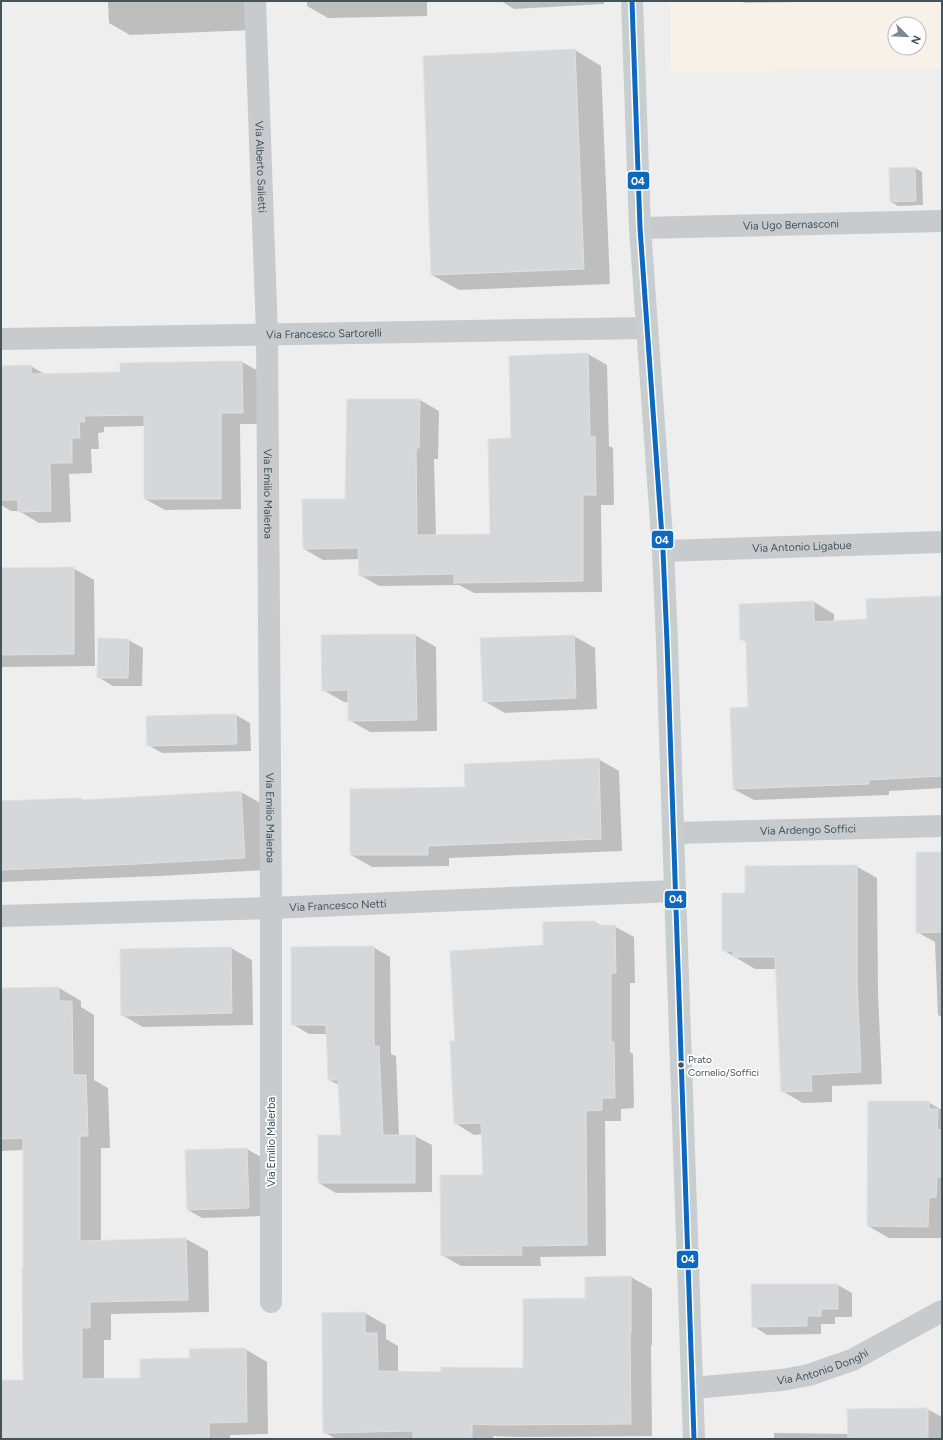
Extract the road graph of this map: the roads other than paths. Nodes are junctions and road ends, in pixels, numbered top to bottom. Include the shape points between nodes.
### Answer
1 (255, 1) edge
2 (632, 1) edge
3 (942, 221) edge
4 (640, 228) junction
5 (646, 328) junction
6 (267, 334) junction
7 (1, 340) edge
8 (942, 542) edge
9 (663, 551) junction
10 (942, 826) edge
11 (673, 833) junction
12 (675, 891) junction
13 (271, 908) junction
14 (1, 916) edge
15 (271, 1302) dead end
16 (942, 1311) edge
17 (693, 1388) junction
18 (694, 1439) edge

1 - 6 street, Via Alberto Salietti
2 - 4 street
3 - 4 street, Via Ugo Bernasconi
4 - 5 street
5 - 6 street, Via Francesco Sartorelli
5 - 9 street
6 - 7 street, Via Francesco Sartorelli
6 - 13 street, Via Emilio Malerba
8 - 9 street, Via Antonio Ligabue
9 - 11 street
10 - 11 street, Via Ardengo Soffici
11 - 12 street
12 - 13 street, Via Francesco Netti
12 - 17 street
13 - 14 street, Via Francesco Netti
13 - 15 street, Via Emilio Malerba
16 - 17 street, Via Antonio Donghi via 852,1360 814,1374 782,1380
17 - 18 street

